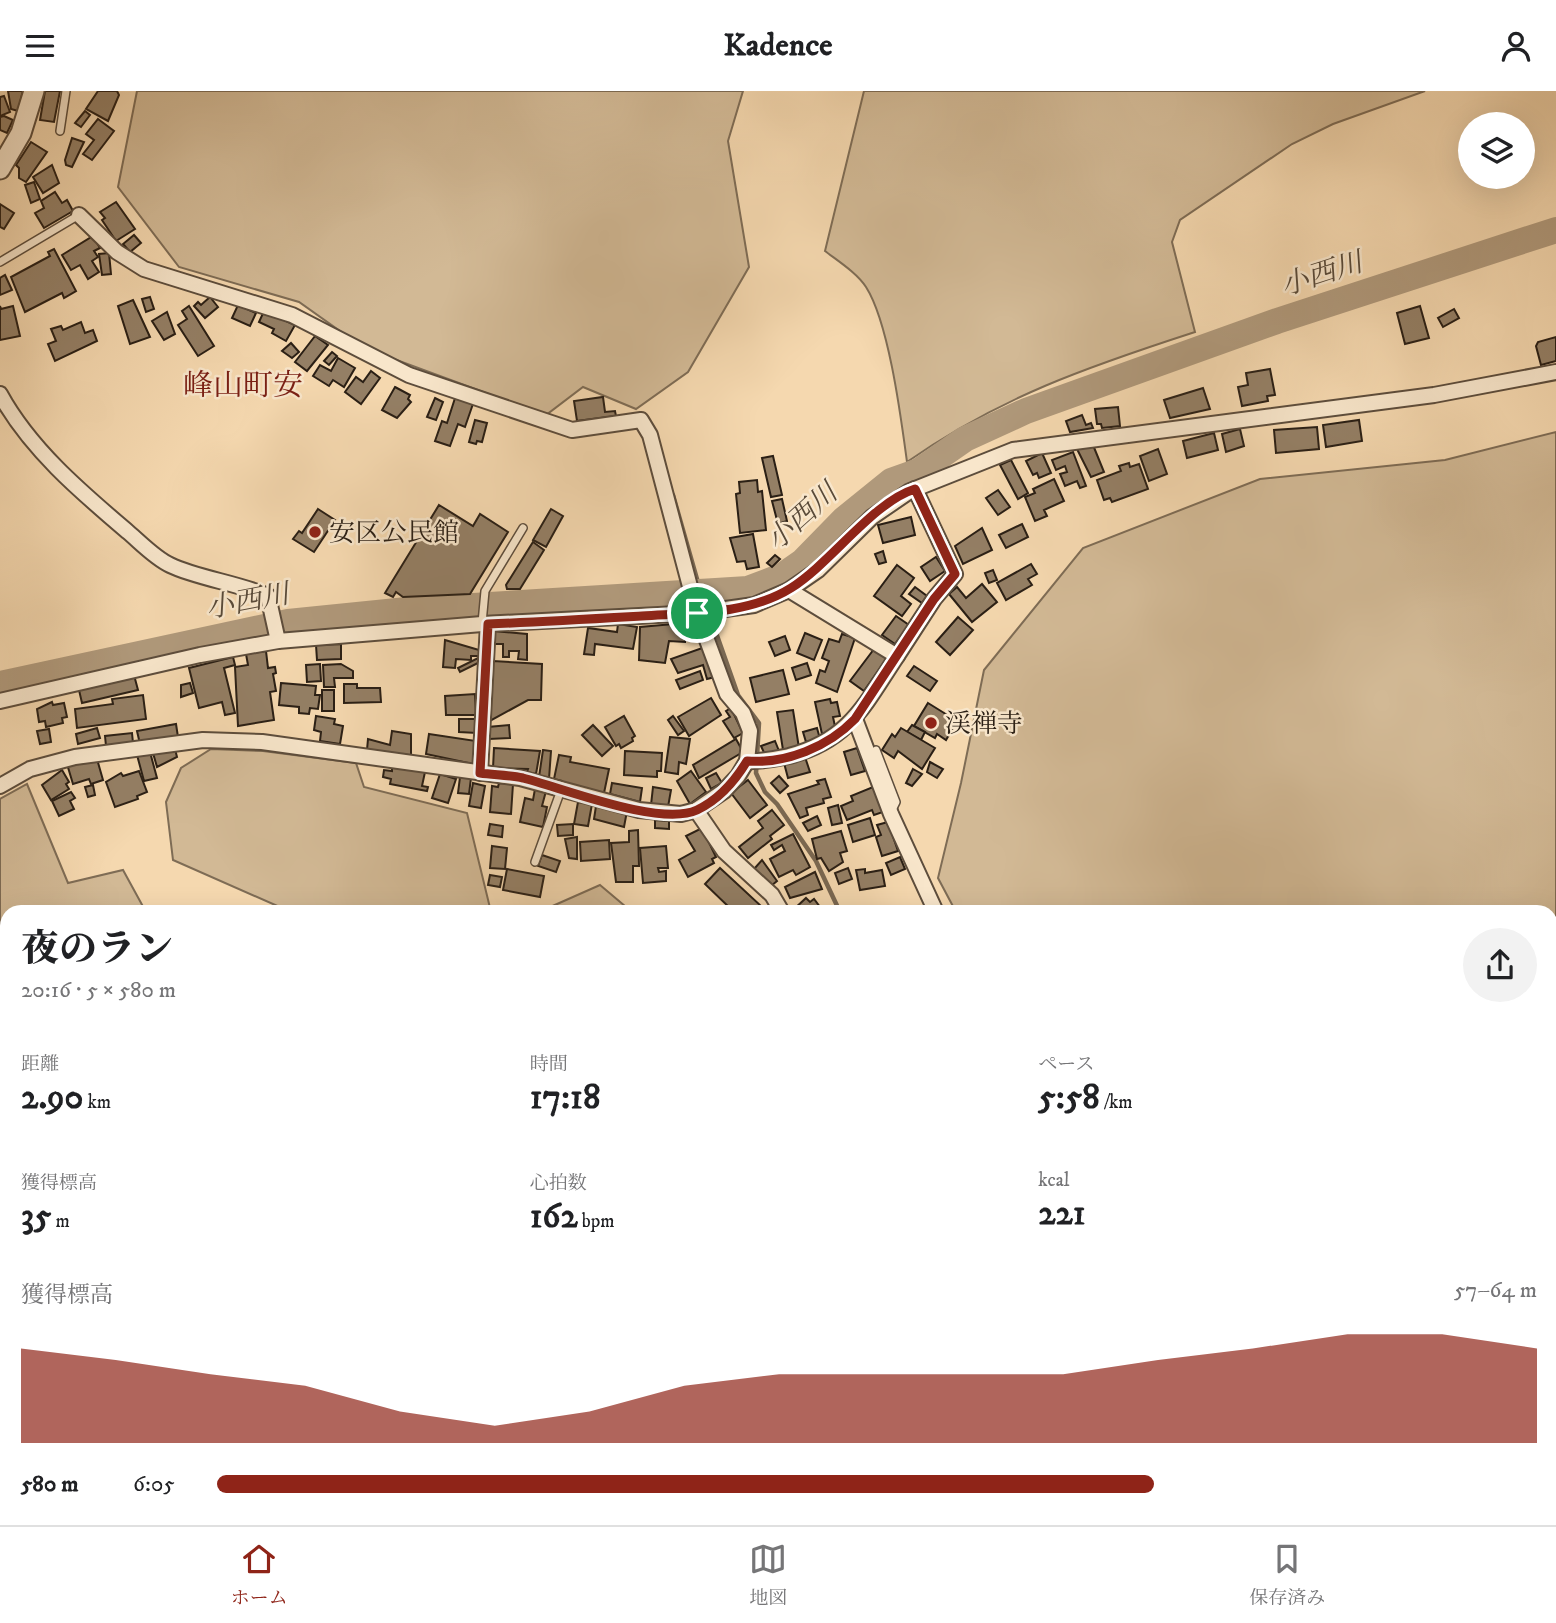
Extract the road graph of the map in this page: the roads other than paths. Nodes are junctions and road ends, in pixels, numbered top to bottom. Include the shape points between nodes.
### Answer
1 (34, 91) edge
2 (66, 91) edge
3 (60, 131) dead end
4 (0, 169) edge
5 (79, 215) joint
6 (0, 262) edge
7 (1556, 372) edge
8 (0, 394) edge
9 (915, 489) junction
10 (523, 528) dead end
11 (789, 590) junction
12 (697, 613) junction
13 (485, 624) junction
14 (278, 641) junction
15 (897, 656) junction
16 (0, 701) edge
17 (855, 719) junction
18 (876, 750) dead end
19 (747, 761) junction
20 (480, 773) junction
21 (0, 786) edge
22 (561, 790) junction
23 (696, 810) junction
24 (891, 814) junction
25 (535, 862) dead end
26 (778, 905) edge
27 (933, 905) edge

1 - 4 street via 21,133
2 - 3 lane
5 - 6 lane
5 - 12 street via 117,252 144,269 292,315 410,375 572,430 642,420 650,435
7 - 9 street via 1407,399 1027,446
8 - 14 street via 35,443 145,547 169,565 268,596
9 - 11 street via 872,517 818,570
9 - 15 street via 955,574
10 - 13 lane via 485,591
11 - 12 street via 754,605
11 - 15 street
12 - 13 street
12 - 19 street via 727,694 743,713 750,731
13 - 14 street
13 - 20 street
14 - 16 street
15 - 17 street
17 - 19 street via 822,745 763,762
17 - 24 street
18 - 24 lane via 896,801
19 - 23 street via 724,791
20 - 21 street via 324,748 204,740 75,757 30,769
20 - 22 street
22 - 23 street via 639,810 681,814
22 - 25 lane
23 - 26 street via 724,851
24 - 27 street

